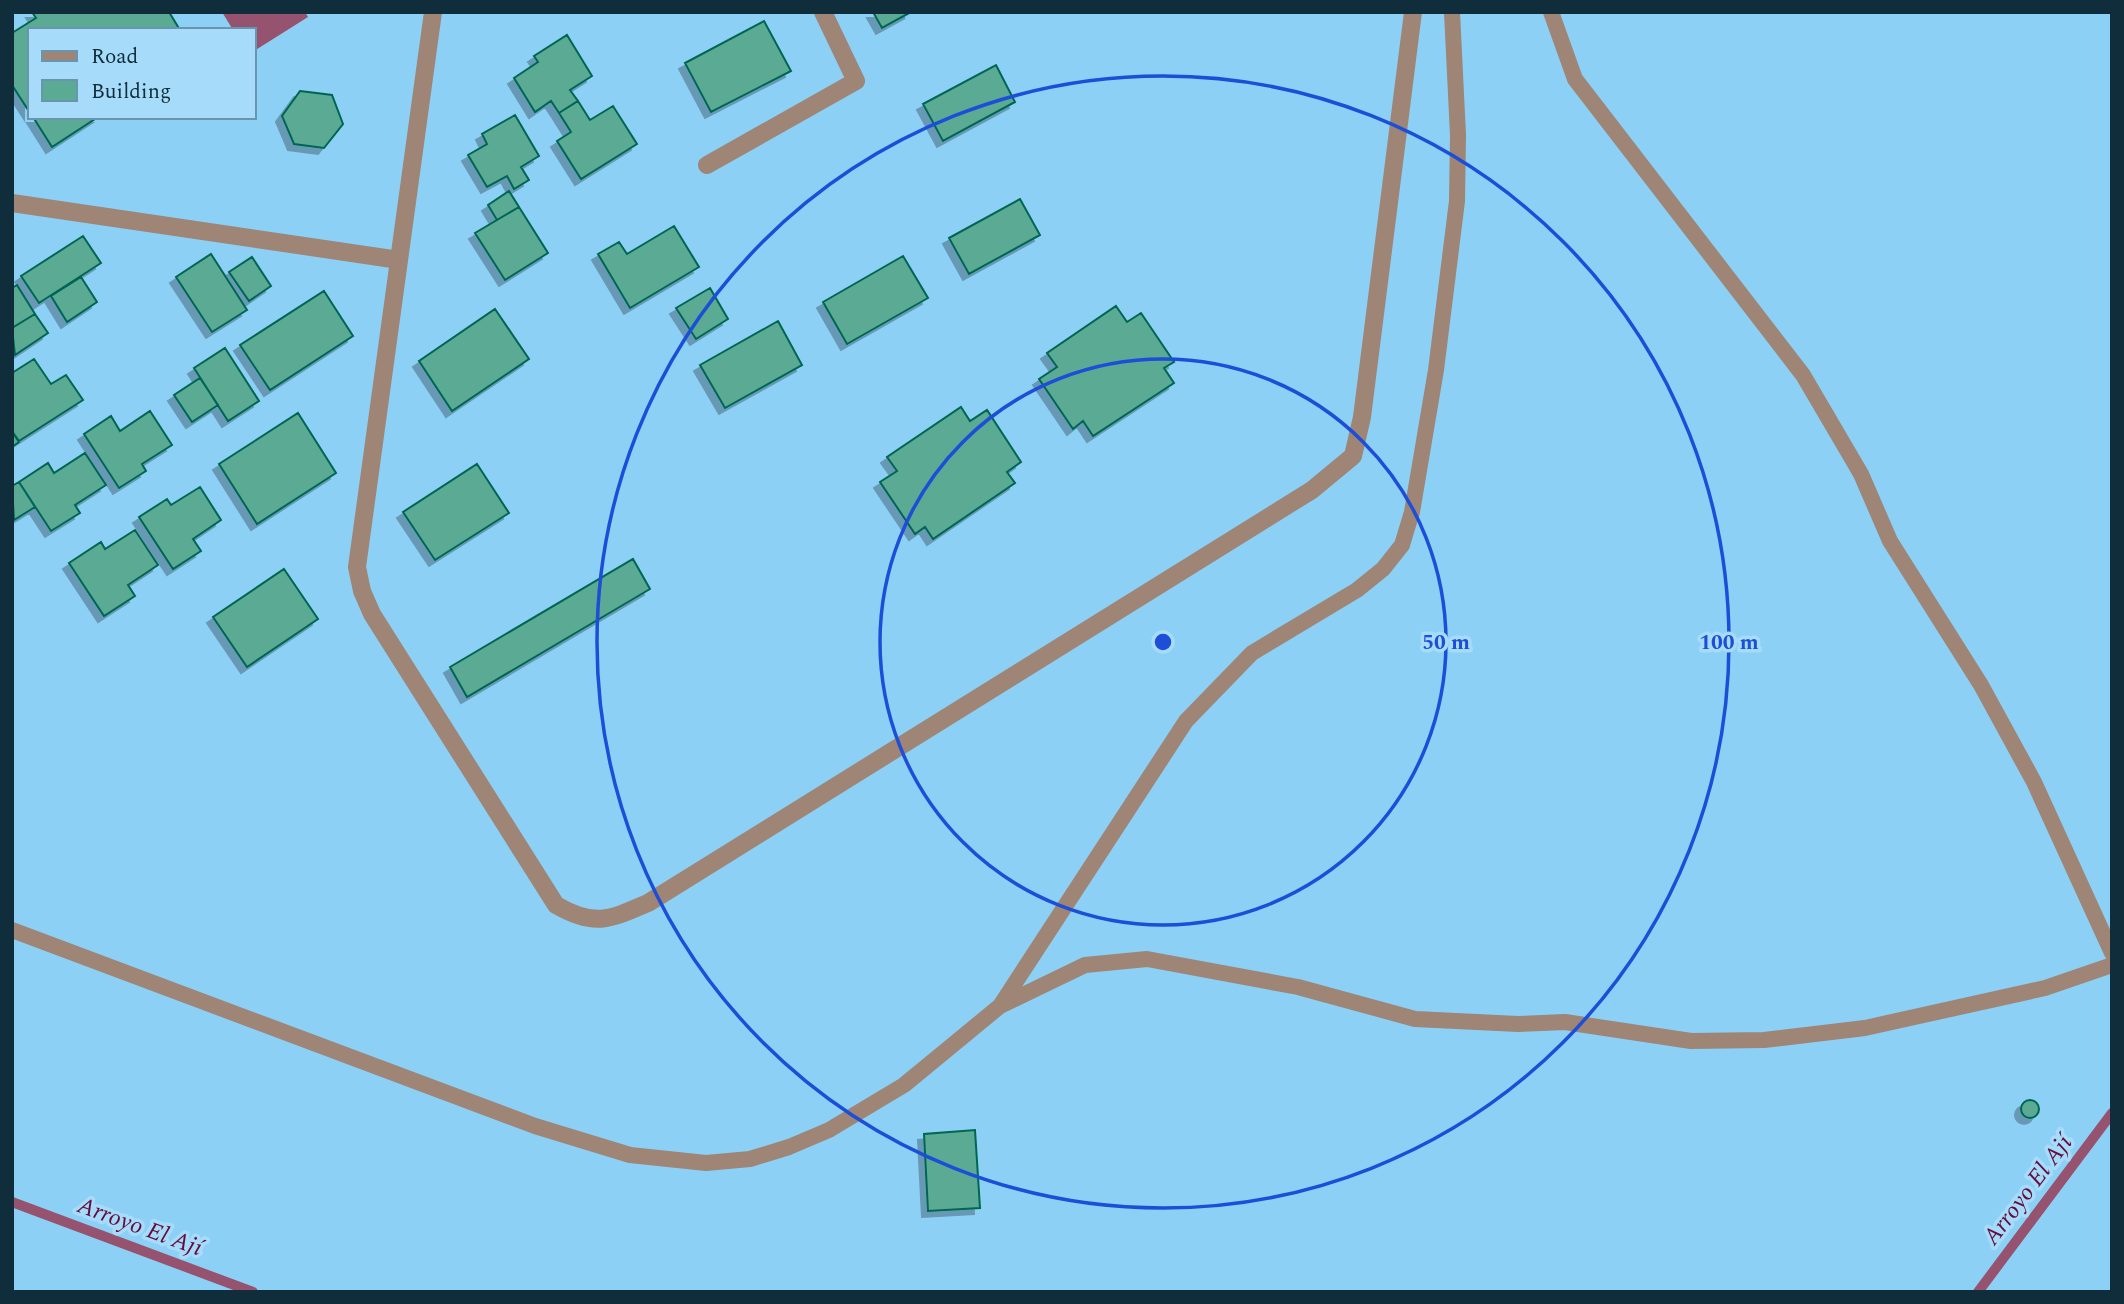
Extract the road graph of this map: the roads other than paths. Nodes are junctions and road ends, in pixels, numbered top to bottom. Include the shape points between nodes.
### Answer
1 (433, 12) edge
2 (823, 12) edge
3 (1413, 12) edge
4 (1452, 12) edge
5 (1551, 12) edge
6 (707, 165) dead end
7 (12, 203) edge
8 (399, 260) junction
9 (12, 930) edge
10 (2112, 953) edge
11 (2112, 965) edge
12 (1000, 1006) junction

1 - 8 street
2 - 6 street via 856,80
3 - 8 street via 1362,417 1353,456 1288,505 648,903 611,920 580,919 556,905 372,614 362,591 357,567
4 - 12 lane via 1457,201 1436,370 1412,512 1402,545 1383,569 1357,590 1252,653 1186,721
5 - 10 lane via 1575,79 1803,375 1836,428 1890,541 1981,685 2034,782
7 - 8 street
9 - 12 lane via 535,1126 630,1155 669,1161 750,1159 829,1129 904,1085
11 - 12 lane via 2045,988 1865,1028 1764,1040 1691,1041 1565,1022 1415,1019 1298,987 1147,959 1085,965

